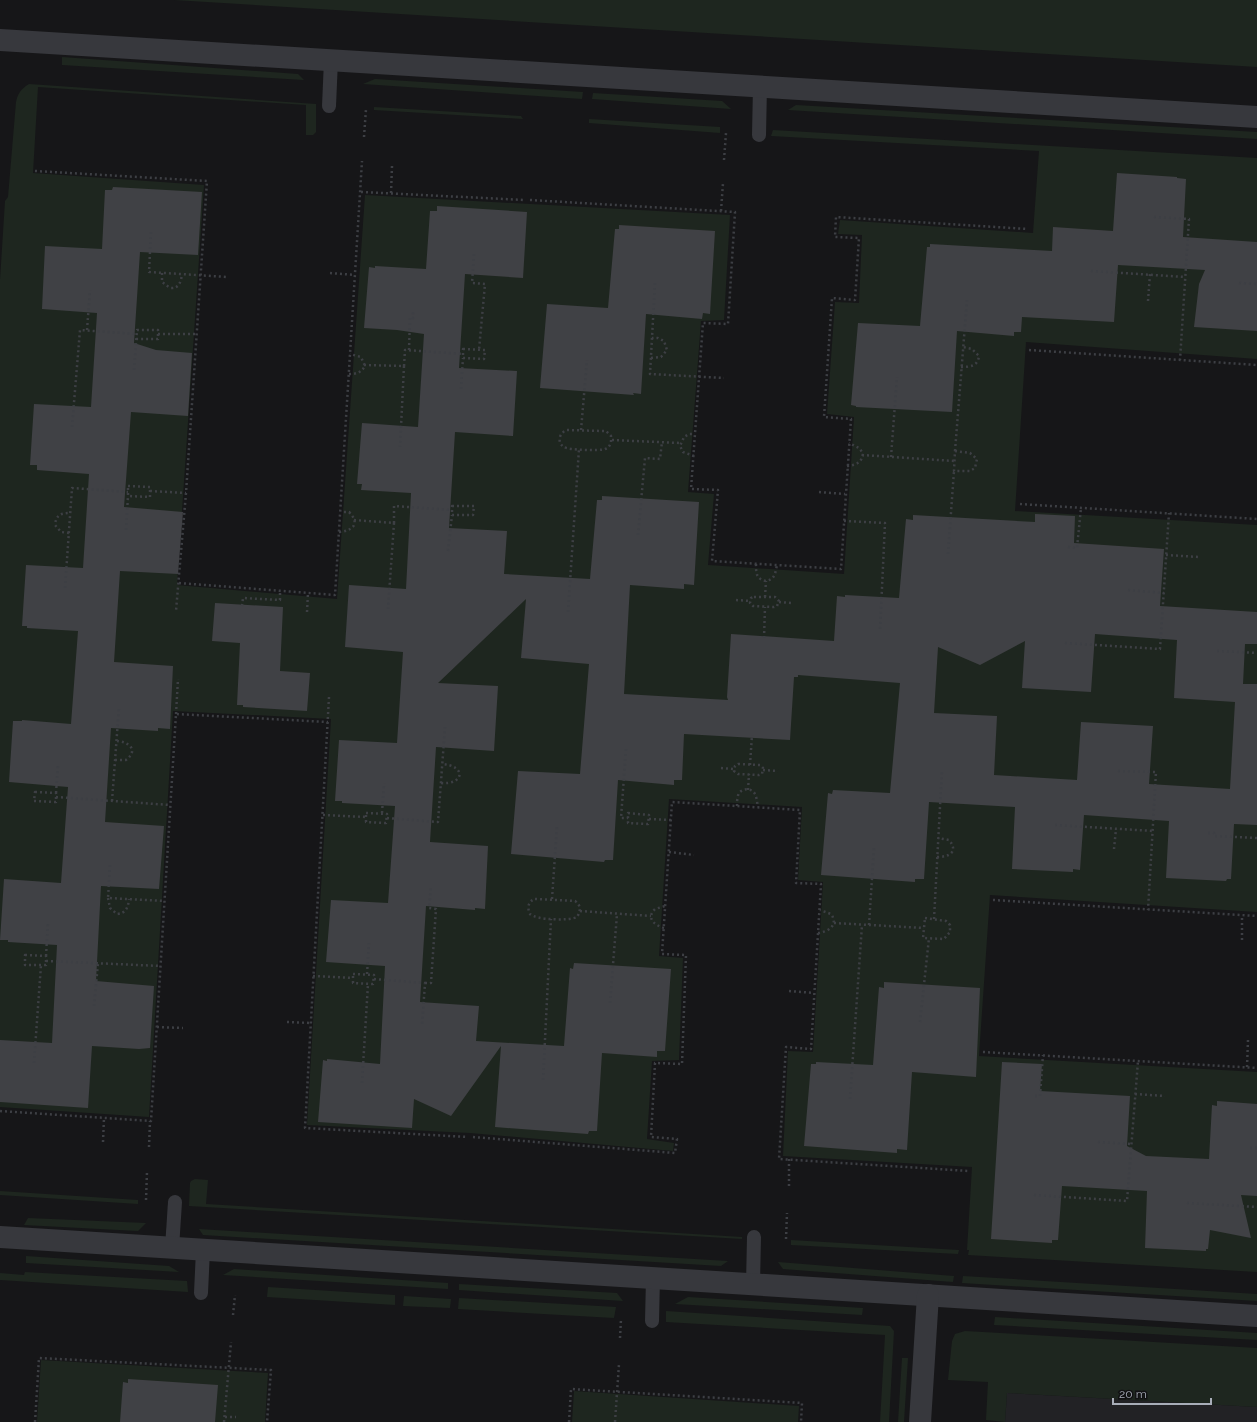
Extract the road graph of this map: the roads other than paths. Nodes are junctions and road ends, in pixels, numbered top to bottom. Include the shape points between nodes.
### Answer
1 (0, 40) edge
2 (330, 60) junction
3 (760, 86) junction
4 (329, 106) dead end
5 (1257, 117) edge
6 (759, 135) dead end
7 (175, 1202) dead end
8 (0, 1237) edge
9 (754, 1237) dead end
10 (172, 1248) junction
11 (203, 1250) junction
12 (653, 1278) junction
13 (753, 1284) junction
14 (201, 1293) dead end
15 (928, 1295) junction
16 (1257, 1316) edge
17 (652, 1321) dead end
18 (920, 1422) edge

1 - 2 street
2 - 3 street
2 - 4 lane
3 - 5 street
3 - 6 lane
7 - 10 lane
8 - 10 street
9 - 13 lane
10 - 11 street
11 - 12 street
11 - 14 lane
12 - 13 street
12 - 17 lane
13 - 15 street
15 - 16 street
15 - 18 street

